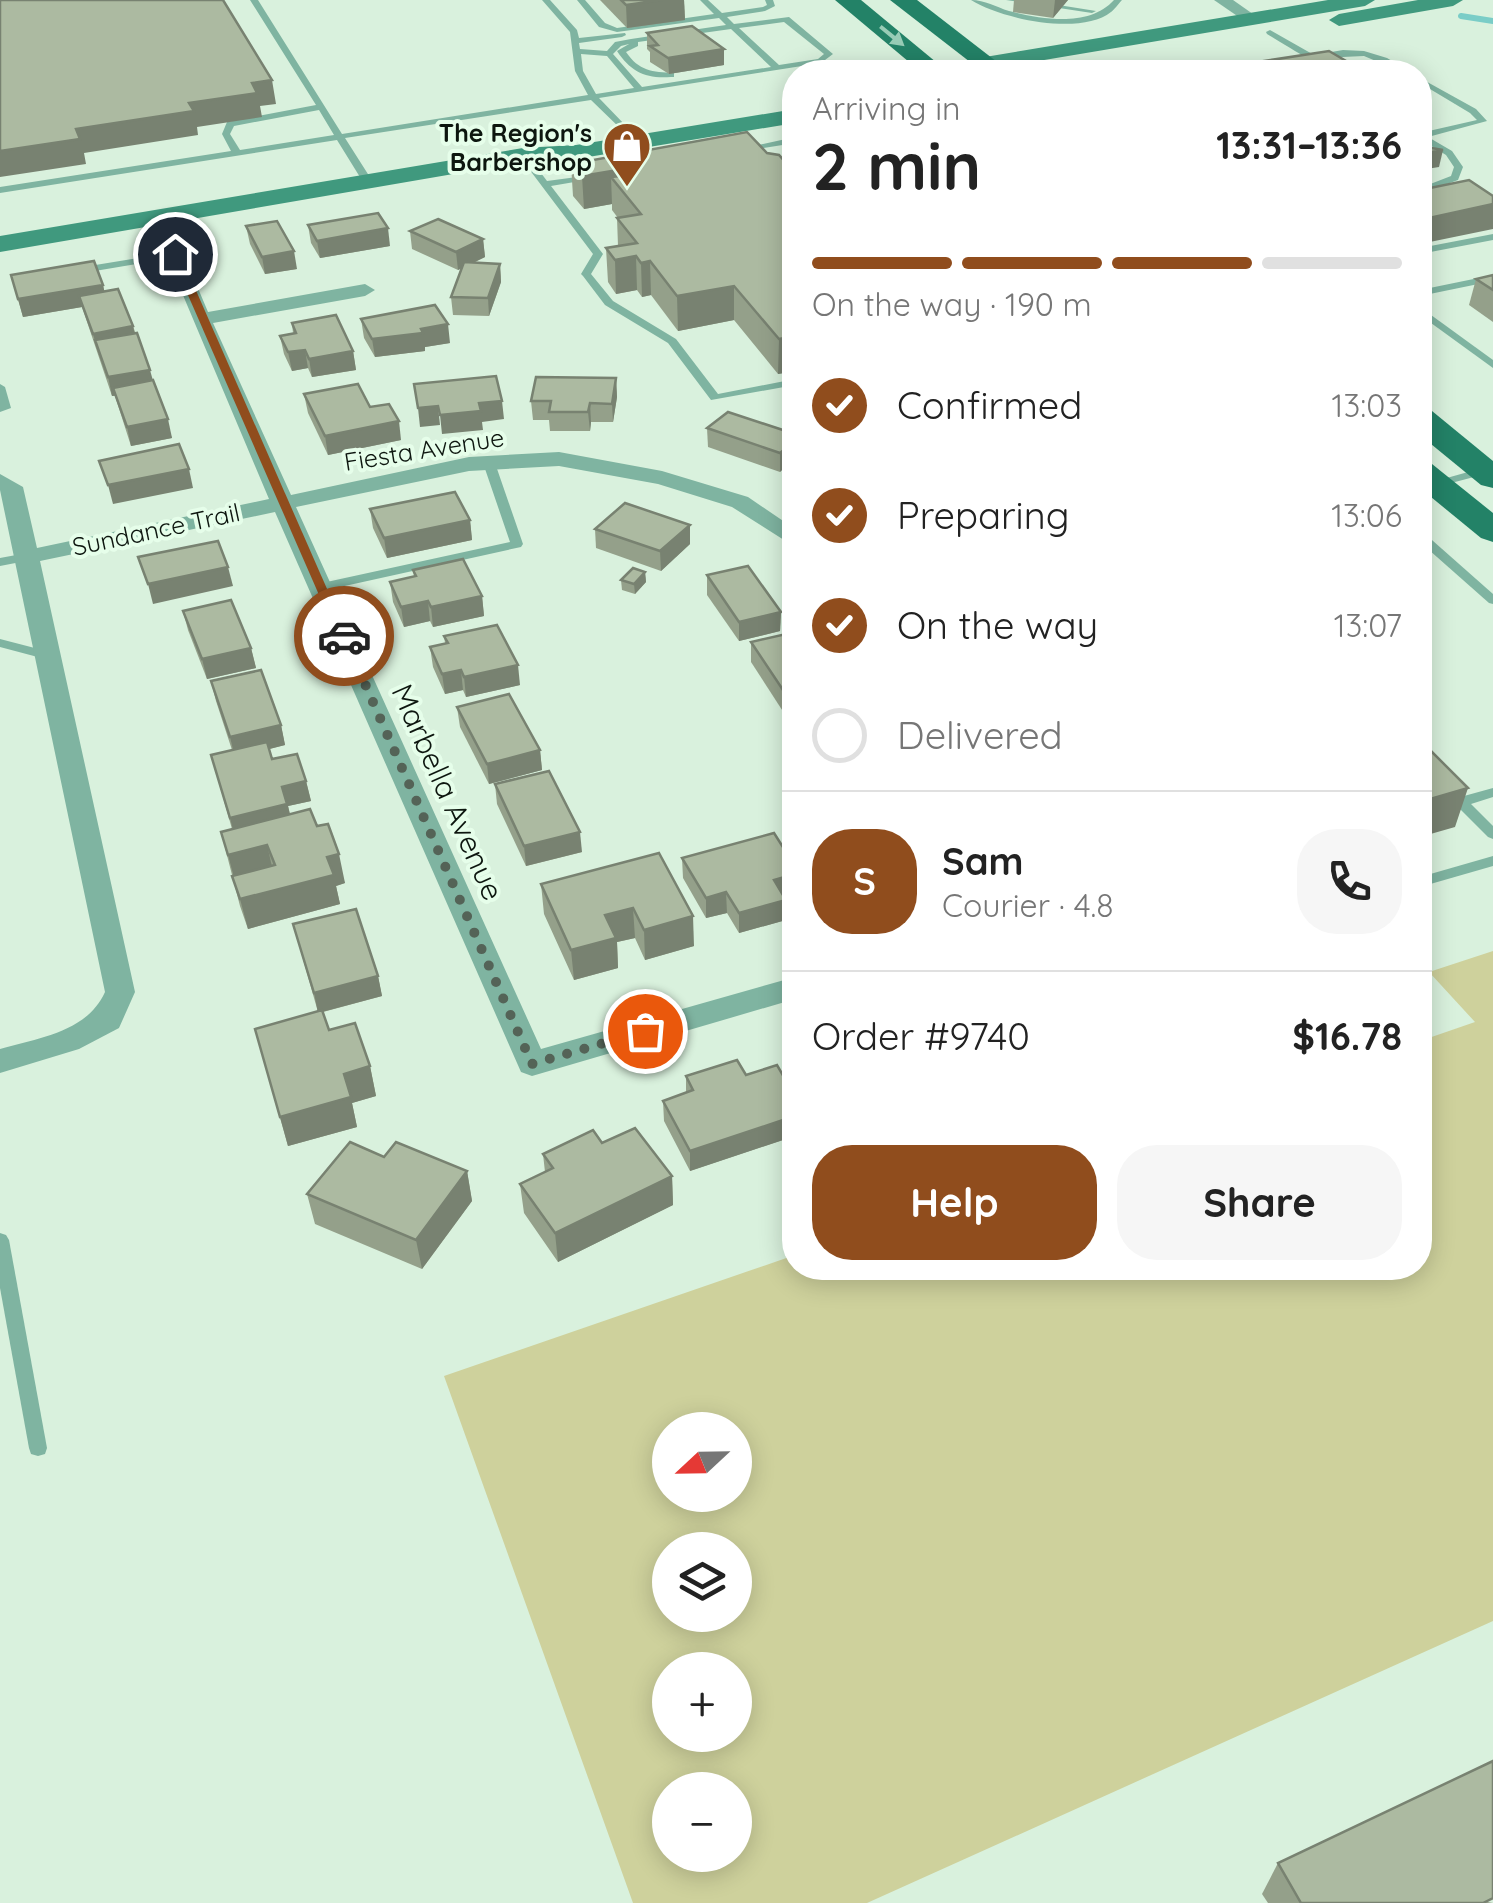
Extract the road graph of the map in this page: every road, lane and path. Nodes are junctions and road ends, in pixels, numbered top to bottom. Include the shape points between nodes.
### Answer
1 (254, 0) edge
2 (546, 0) edge
3 (581, 0) edge
4 (704, 0) edge
5 (768, 0) edge
6 (848, 0) edge
7 (902, 0) edge
8 (975, 0) edge
9 (1010, 0) edge
10 (1118, 0) edge
11 (1222, 0) edge
12 (1365, 0) edge
13 (1453, 0) edge
14 (1106, 12) junction
15 (726, 20) junction
16 (1261, 26) junction
17 (578, 46) junction
18 (609, 54) junction
19 (1311, 56) junction
20 (768, 60) junction
21 (821, 60) edge
22 (921, 60) edge
23 (981, 60) edge
24 (1043, 60) edge
25 (1104, 60) edge
26 (1294, 60) edge
27 (1322, 60) edge
28 (1386, 60) edge
29 (782, 67) edge
30 (777, 68) junction
31 (1432, 87) edge
32 (640, 90) junction
33 (593, 97) junction
34 (782, 99) edge
35 (321, 107) junction
36 (782, 118) edge
37 (737, 125) junction
38 (623, 128) junction
39 (1432, 133) edge
40 (340, 137) junction
41 (1432, 142) edge
42 (782, 143) edge
43 (759, 148) junction
44 (741, 152) edge
45 (237, 153) junction
46 (523, 156) junction
47 (772, 161) edge
48 (604, 175) edge
49 (368, 182) junction
50 (546, 184) junction
51 (1432, 186) edge
52 (0, 190) edge
53 (159, 217) junction
54 (1493, 236) edge
55 (0, 244) edge
56 (1432, 249) edge
57 (175, 254) junction
58 (67, 272) edge
59 (1493, 278) edge
60 (364, 290) dead end
61 (1432, 291) edge
62 (1432, 319) edge
63 (201, 320) junction
64 (1493, 365) edge
65 (782, 385) edge
66 (0, 387) edge
67 (0, 409) edge
68 (1432, 427) edge
69 (489, 463) junction
70 (1490, 473) edge
71 (0, 482) edge
72 (1432, 482) edge
73 (1432, 489) edge
74 (285, 502) junction
75 (782, 531) edge
76 (1493, 532) edge
77 (1432, 547) edge
78 (26, 556) junction
79 (0, 562) edge
80 (322, 586) junction
81 (1493, 600) edge
82 (0, 643) edge
83 (49, 656) junction
84 (1434, 775) edge
85 (1493, 792) edge
86 (1461, 802) junction
87 (1493, 834) edge
88 (1493, 861) edge
89 (1432, 879) edge
90 (782, 992) edge
91 (0, 1060) edge
92 (0, 1240) edge
93 (38, 1448) dead end

1 - 35 lane
2 - 17 lane
3 - 15 lane via 617,30
4 - 15 lane
5 - 15 lane via 772,6 766,9
6 -> 22 main road
7 - 23 main road
8 - 14 lane via 1014,16 1051,20
9 - 14 lane
10 - 14 lane
11 - 16 street
12 - 16 main road
13 - 16 main road
15 - 17 lane
15 - 18 lane via 618,44
15 - 20 lane
15 - 20 lane via 621,51 641,74 656,77
15 - 21 lane via 786,18 829,54
16 - 19 lane
16 - 24 main road
16 - 25 main road
17 - 18 lane
17 - 33 lane via 579,71
18 - 32 lane
19 - 26 lane
19 - 27 lane
19 - 28 lane via 1347,50
20 - 30 lane
29 - 30 lane
30 - 32 lane
31 - 39 lane via 1483,121
32 - 33 lane
33 - 38 lane
33 - 40 lane
34 - 38 main road
35 - 40 lane
35 - 45 lane via 230,124 226,134
36 - 37 main road
37 - 43 lane
37 - 46 main road
38 - 46 main road
40 - 45 lane
40 - 49 lane
41 - 51 lane via 1459,167 1455,178
42 - 43 lane
43 - 44 lane
43 - 47 lane
45 - 52 lane
46 - 49 main road
46 - 50 lane
48 - 50 lane
49 - 53 main road
50 - 65 lane via 598,254 586,274 609,303 672,341 715,398
53 - 55 main road
53 - 57 street, Marbella Avenue
54 - 56 lane
57 - 58 lane
57 - 63 street, Marbella Avenue
59 - 61 lane
60 - 63 street
62 - 64 lane
63 - 74 street, Marbella Avenue
66 - 67 lane via 6,408
68 - 70 main road
69 - 74 street, Fiesta Avenue
69 - 75 street, Fiesta Avenue via 559,459 662,478 740,502
69 - 80 lane via 517,544
70 - 72 lane
71 - 78 street via 12,487
73 - 76 main road
74 - 78 street, Sundance Trail
74 - 80 street, Marbella Avenue
77 - 81 lane
78 - 79 lane
78 - 83 street
80 - 90 street, Marbella Avenue via 532,1064
82 - 83 lane
83 - 91 street via 120,992 108,1020 68,1041
84 - 86 lane
85 - 86 lane
86 - 87 lane
88 - 89 lane
92 - 93 lane

